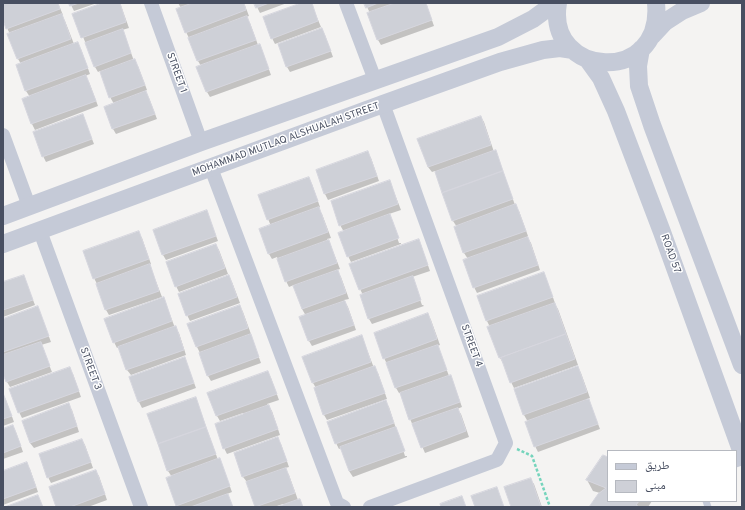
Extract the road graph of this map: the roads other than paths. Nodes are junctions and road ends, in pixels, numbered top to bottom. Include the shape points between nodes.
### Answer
1 (151, 3) edge
2 (346, 3) edge
3 (556, 3) edge
4 (656, 3) edge
5 (701, 3) edge
6 (645, 44) junction
7 (572, 50) junction
8 (588, 60) junction
9 (375, 80) junction
10 (383, 104) junction
11 (3, 135) edge
12 (201, 142) junction
13 (211, 168) junction
14 (677, 194) junction
15 (651, 204) junction
16 (29, 206) junction
17 (3, 216) edge
18 (688, 223) junction
19 (40, 231) junction
20 (662, 232) junction
21 (3, 244) edge
22 (732, 337) junction
23 (742, 353) edge
24 (742, 365) edge
25 (742, 453) edge
26 (141, 507) edge
27 (344, 507) edge
28 (370, 507) edge

1 - 12 street, STREET 1
2 - 9 street
3 - 7 street via 558,27
3 - 9 street via 533,20 498,37
4 - 6 street via 656,22
5 - 6 street via 665,22
6 - 8 street via 635,54 620,61 604,63
6 - 14 street via 638,66 639,86
7 - 8 street
7 - 10 street, MOHAMMAD MUTLAQ ALSHUALAH STREET via 543,50 500,62
8 - 15 street, ROAD 57 via 601,78 613,104
9 - 12 street
10 - 13 street, MOHAMMAD MUTLAQ ALSHUALAH STREET
10 - 28 street, STREET 4 via 506,443 497,460
11 - 16 street
12 - 16 street
13 - 19 street, MOHAMMAD MUTLAQ ALSHUALAH STREET
13 - 27 street via 337,503
14 - 15 street via 664,205
14 - 18 street
15 - 20 street, ROAD 57
16 - 17 street
18 - 20 street via 683,220 670,222
18 - 22 street
19 - 21 street, MOHAMMAD MUTLAQ ALSHUALAH STREET
19 - 26 street, STREET 3
20 - 25 street, ROAD 57
22 - 23 lane
22 - 24 street

